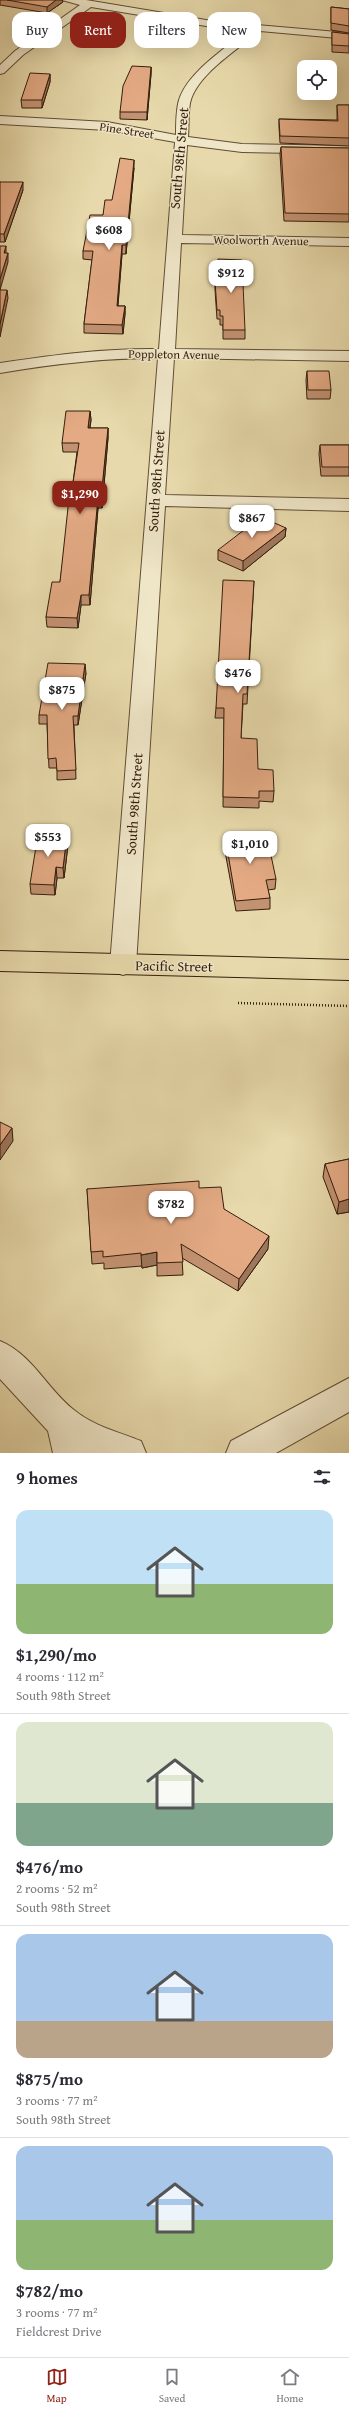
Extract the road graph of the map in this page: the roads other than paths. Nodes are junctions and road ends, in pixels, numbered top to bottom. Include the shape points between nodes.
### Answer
1 (67, 0) edge
2 (89, 4) junction
3 (207, 23) edge
4 (261, 29) edge
5 (349, 36) edge
6 (234, 48) edge
7 (0, 71) edge
8 (0, 120) edge
9 (180, 139) junction
10 (349, 150) edge
11 (173, 239) junction
12 (349, 242) edge
13 (165, 353) junction
14 (349, 356) edge
15 (0, 368) edge
16 (155, 500) junction
17 (349, 505) edge
18 (0, 961) edge
19 (123, 964) junction
20 (349, 970) edge
21 (0, 1357) edge
22 (349, 1394) edge
23 (62, 1422) junction
24 (70, 1453) edge
25 (129, 1453) edge
26 (243, 1453) edge

1 - 2 street
2 - 3 street
2 - 7 street via 19,53
4 - 5 street
6 - 9 street, South 98th Street via 190,87 184,103
8 - 9 street, Pine Street via 86,124
9 - 10 street, Pine Street via 248,148
9 - 11 street, South 98th Street
11 - 12 street, Woolworth Avenue
11 - 13 street, South 98th Street
13 - 14 street, Poppleton Avenue
13 - 15 street, Poppleton Avenue via 97,354
13 - 16 street, South 98th Street
16 - 17 street
16 - 19 street, South 98th Street
18 - 19 main road, Pacific Street
19 - 20 main road, Pacific Street
21 - 23 street via 26,1381
22 - 26 street
23 - 24 street
23 - 25 street via 99,1443

